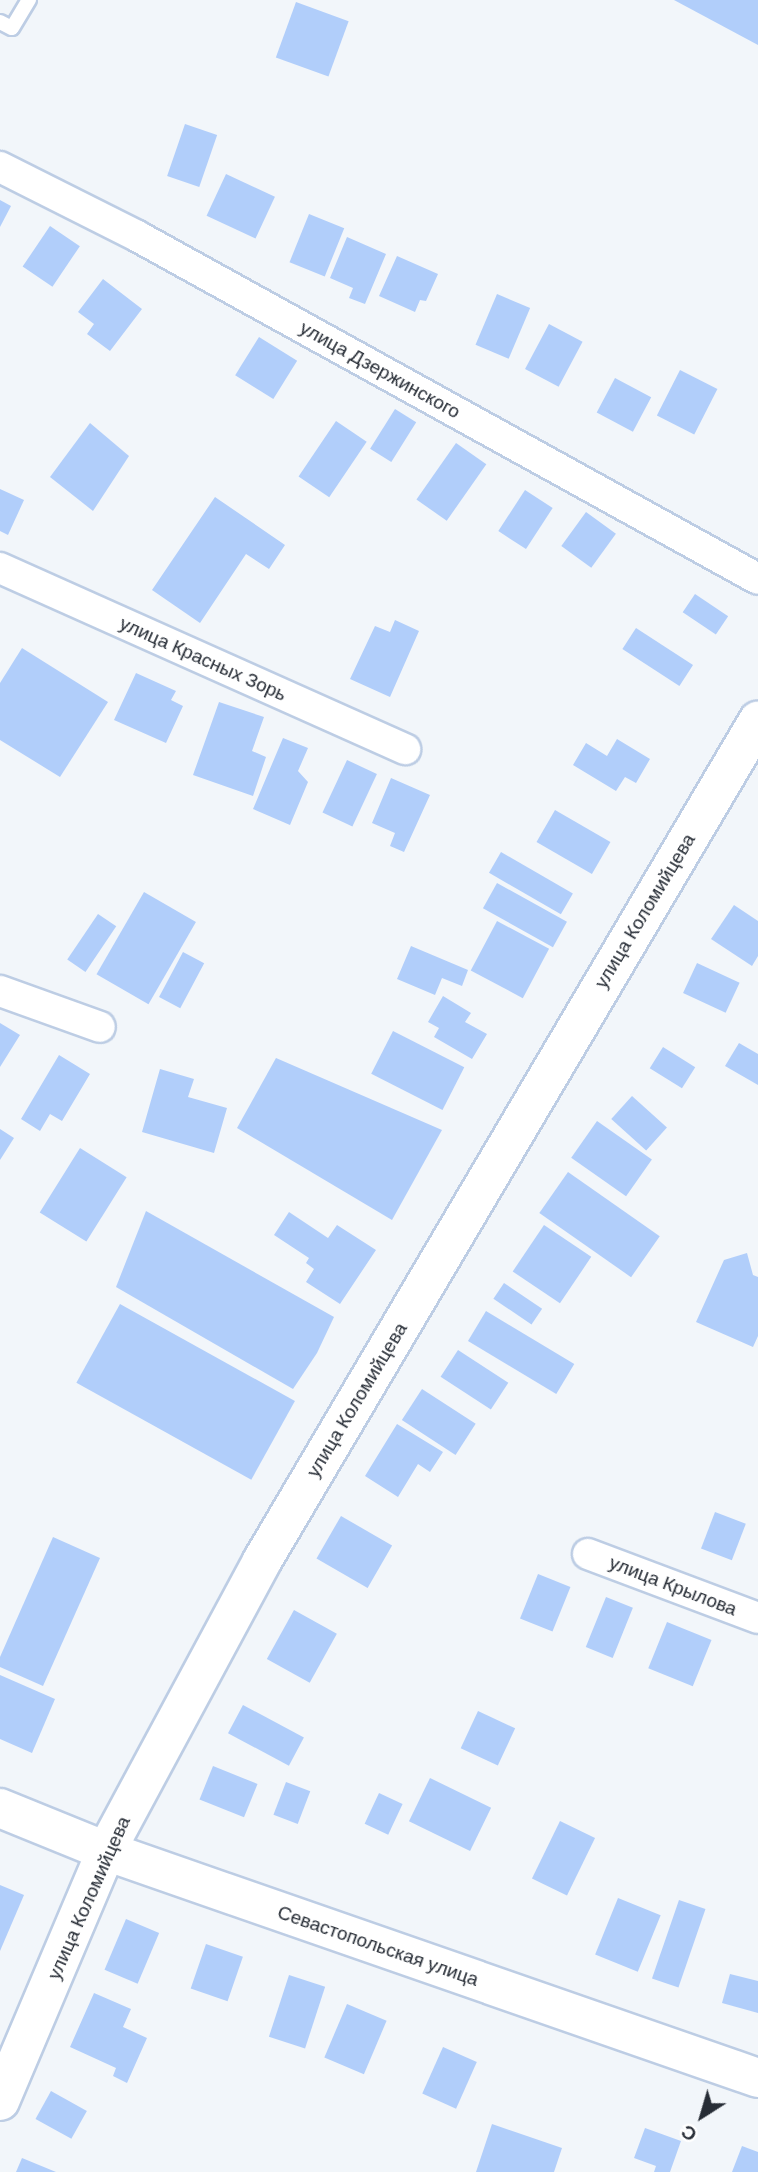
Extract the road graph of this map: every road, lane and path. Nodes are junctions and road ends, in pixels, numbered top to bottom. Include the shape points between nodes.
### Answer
1 (29, 0) edge
2 (0, 22) edge
3 (0, 167) edge
4 (0, 568) edge
5 (758, 579) edge
6 (758, 720) edge
7 (405, 749) dead end
8 (0, 992) edge
9 (100, 1027) dead end
10 (588, 1554) dead end
11 (758, 1618) edge
12 (0, 1808) edge
13 (106, 1851) junction
14 (758, 2078) edge
15 (0, 2101) edge

1 - 2 lane via 12,28
3 - 5 street, улица Дзержинского via 137,236
4 - 7 street, улица Красных Зорь
6 - 13 main road, улица Коломийцева via 262,1561
8 - 9 street
10 - 11 street, улица Крылова
12 - 13 main road, Севастопольская улица
13 - 14 main road, Севастопольская улица
13 - 15 main road, улица Коломийцева

